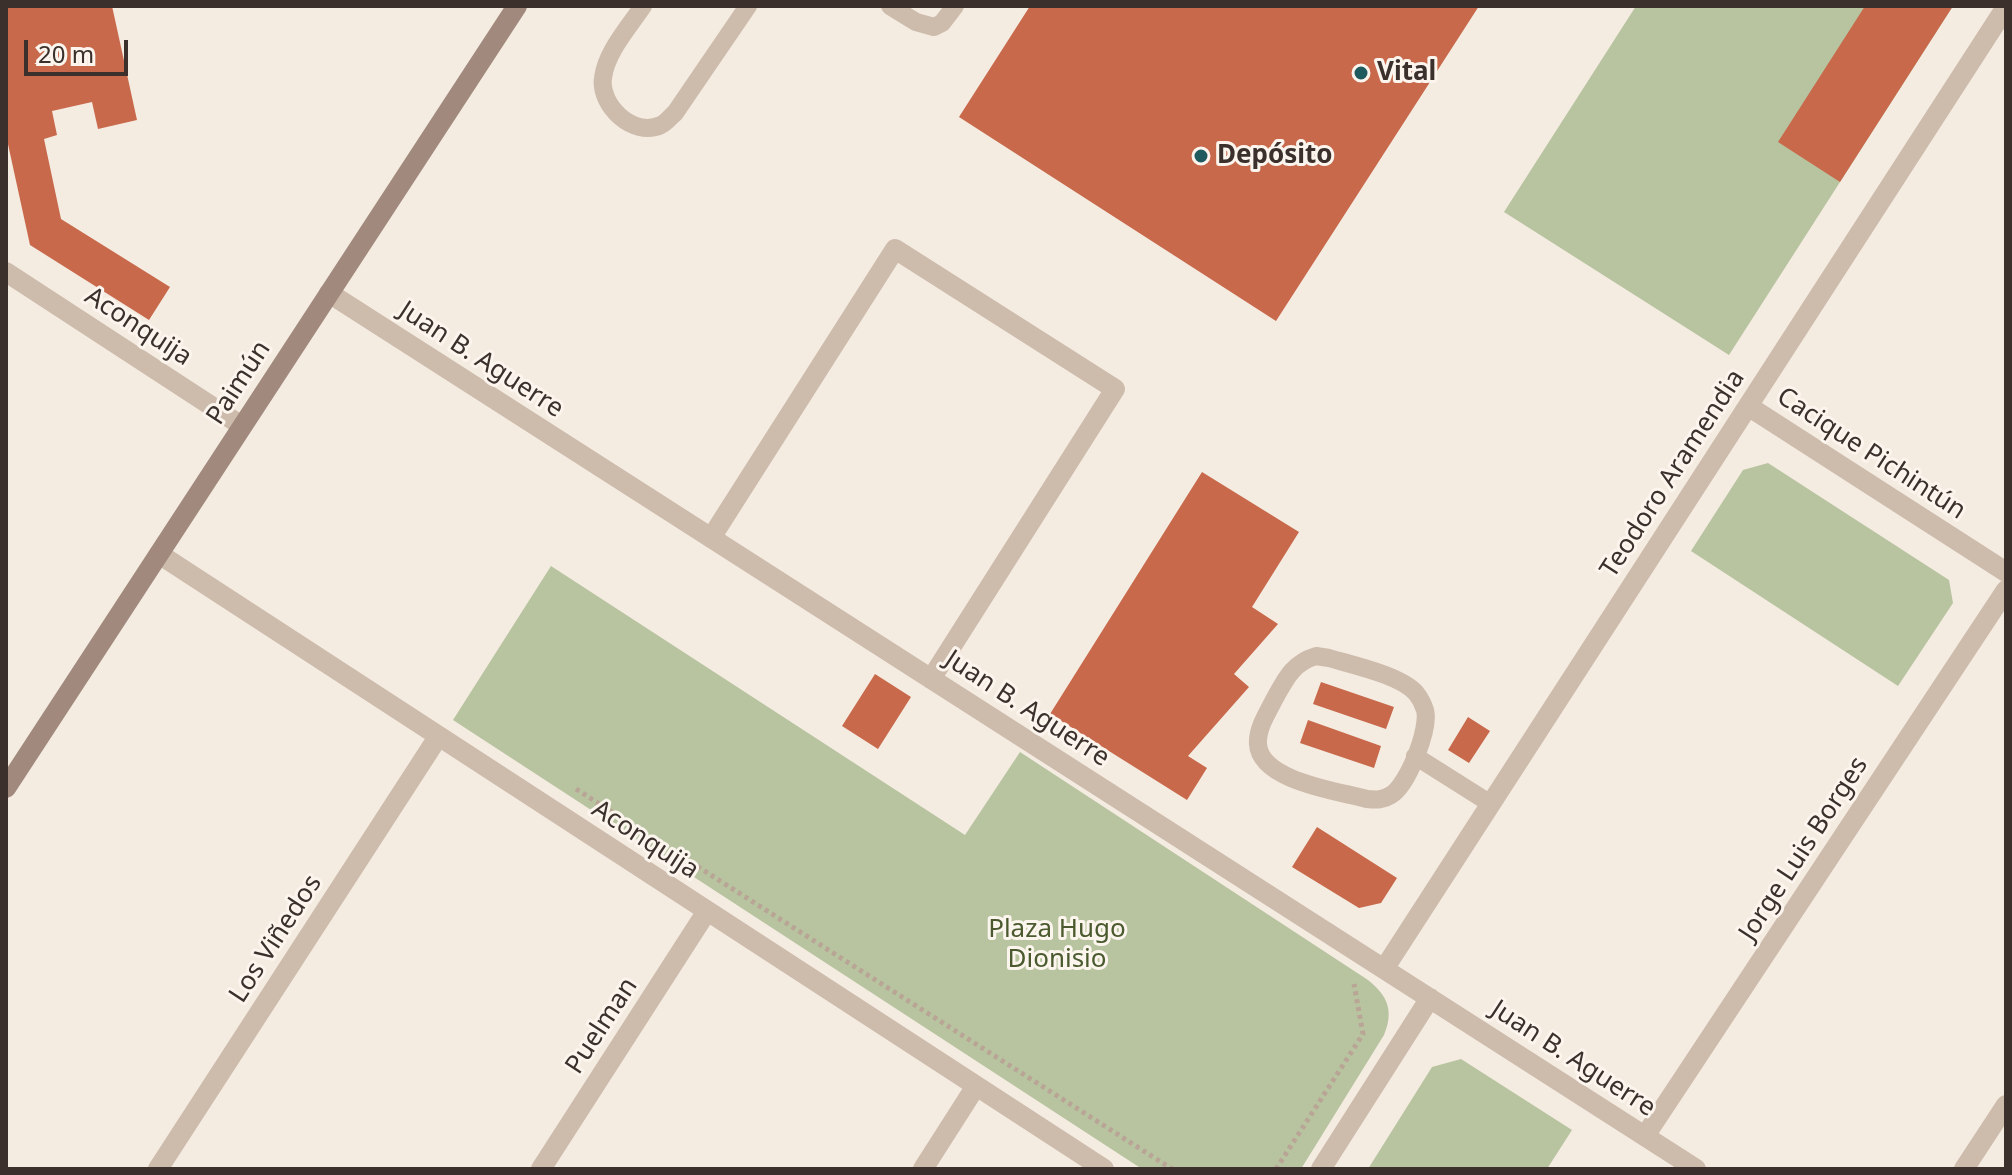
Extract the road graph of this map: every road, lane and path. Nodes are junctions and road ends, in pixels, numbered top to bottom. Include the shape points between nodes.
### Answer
1 (517, 6) edge
2 (643, 6) edge
3 (748, 6) edge
4 (890, 6) edge
5 (955, 6) edge
6 (2006, 7) edge
7 (6, 272) edge
8 (329, 293) junction
9 (1748, 406) junction
10 (242, 426) junction
11 (711, 538) junction
12 (159, 554) junction
13 (2006, 572) edge
14 (2006, 590) edge
15 (931, 679) junction
16 (438, 737) junction
17 (1415, 756) junction
18 (563, 780) dead end
19 (6, 788) edge
20 (1491, 804) junction
21 (707, 911) junction
22 (1384, 969) junction
23 (1342, 976) dead end
24 (1430, 998) junction
25 (976, 1086) junction
26 (2006, 1105) edge
27 (1645, 1136) junction
28 (158, 1169) edge
29 (541, 1169) edge
30 (923, 1169) edge
31 (1104, 1169) edge
32 (1172, 1169) edge
33 (1276, 1169) edge
34 (1321, 1169) edge
35 (1696, 1169) edge
36 (1964, 1169) edge

1 - 8 street, Paimún
2 - 3 lane via 605,66 602,83 613,111 642,128 662,125 675,113
4 - 5 lane via 934,27
6 - 9 street, Teodoro Aramendia
7 - 10 street, Aconquija
8 - 10 street, Paimún
8 - 11 street, Juan B. Aguerre
9 - 13 street, Cacique Pichintún
9 - 20 street, Teodoro Aramendia
10 - 12 street, Paimún
11 - 15 street, Juan B. Aguerre
11 - 15 street via 895,249 1115,389
12 - 16 street, Aconquija
12 - 19 street, Paimún
14 - 27 street, Jorge Luis Borges
15 - 22 street, Juan B. Aguerre
16 - 21 street, Aconquija
16 - 28 street, Los Viñedos
17 - 17 lane via 1426,720 1412,689 1316,656 1286,676 1259,734 1261,757 1279,773 1367,799 1380,800 1398,790
17 - 20 lane
18 - 32 path
20 - 22 street, Teodoro Aramendia
21 - 25 street, Aconquija
21 - 29 street, Puelman
22 - 24 street, Juan B. Aguerre
23 - 33 path via 1355,985 1363,1034
24 - 27 street, Juan B. Aguerre
24 - 34 street
25 - 30 street
25 - 31 street, Aconquija
26 - 36 street
27 - 35 street, Juan B. Aguerre

